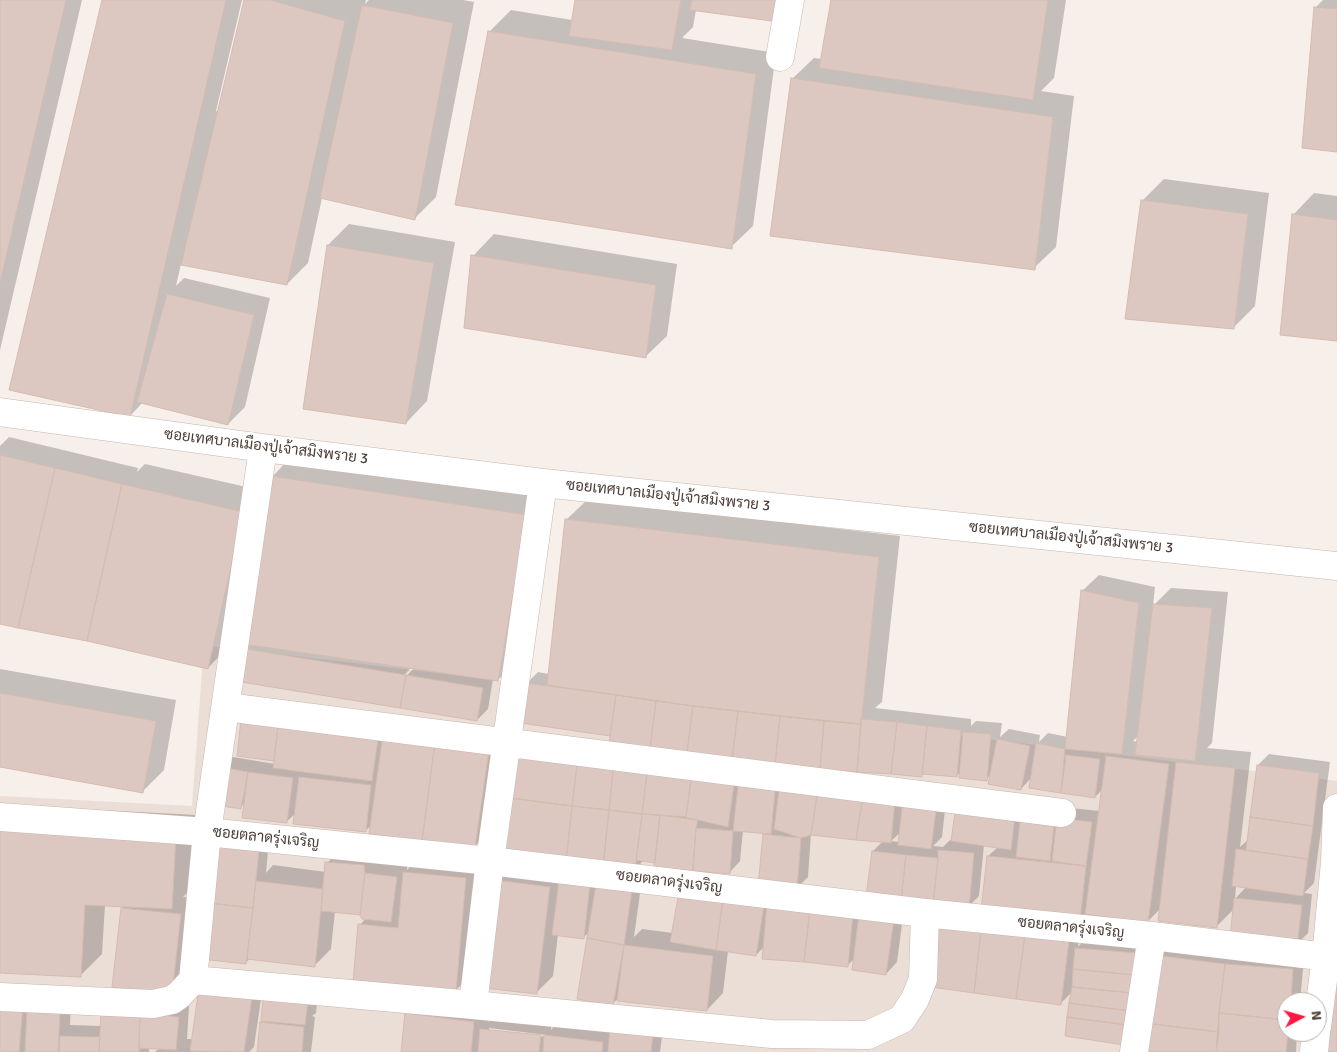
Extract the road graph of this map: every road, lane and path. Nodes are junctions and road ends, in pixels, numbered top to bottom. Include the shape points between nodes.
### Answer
1 (790, 0) edge
2 (780, 57) dead end
3 (0, 412) edge
4 (263, 448) junction
5 (543, 483) junction
6 (1337, 566) edge
7 (226, 707) junction
8 (506, 743) junction
9 (1337, 808) edge
10 (1062, 814) dead end
11 (0, 817) edge
12 (207, 832) junction
13 (490, 861) junction
14 (1336, 862) edge
15 (924, 913) junction
16 (1152, 936) junction
17 (1331, 958) edge
18 (193, 980) junction
19 (1324, 992) edge
20 (0, 997) edge
21 (473, 1005) junction
22 (1134, 1052) edge

1 - 2 street
3 - 4 street, ซอยเทศบาลเมืองปู่เจ้าสมิงพราย 3
4 - 5 street, ซอยเทศบาลเมืองปู่เจ้าสมิงพราย 3
4 - 7 street
5 - 6 street, ซอยเทศบาลเมืองปู่เจ้าสมิงพราย 3
5 - 8 street
7 - 8 street
7 - 12 street
8 - 10 street
8 - 13 street
9 - 14 street
11 - 12 street, ซอยตลาดรุ่งเจริญ
12 - 13 street, ซอยตลาดรุ่งเจริญ
12 - 18 street
13 - 15 street, ซอยตลาดรุ่งเจริญ
13 - 21 street
14 - 17 street
15 - 16 street, ซอยตลาดรุ่งเจริญ
15 - 21 street via 923,979 916,999 902,1019 868,1035 772,1034
16 - 17 street, ซอยตลาดรุ่งเจริญ
16 - 22 street
17 - 19 street
18 - 20 street via 172,1000 153,1004
18 - 21 street

